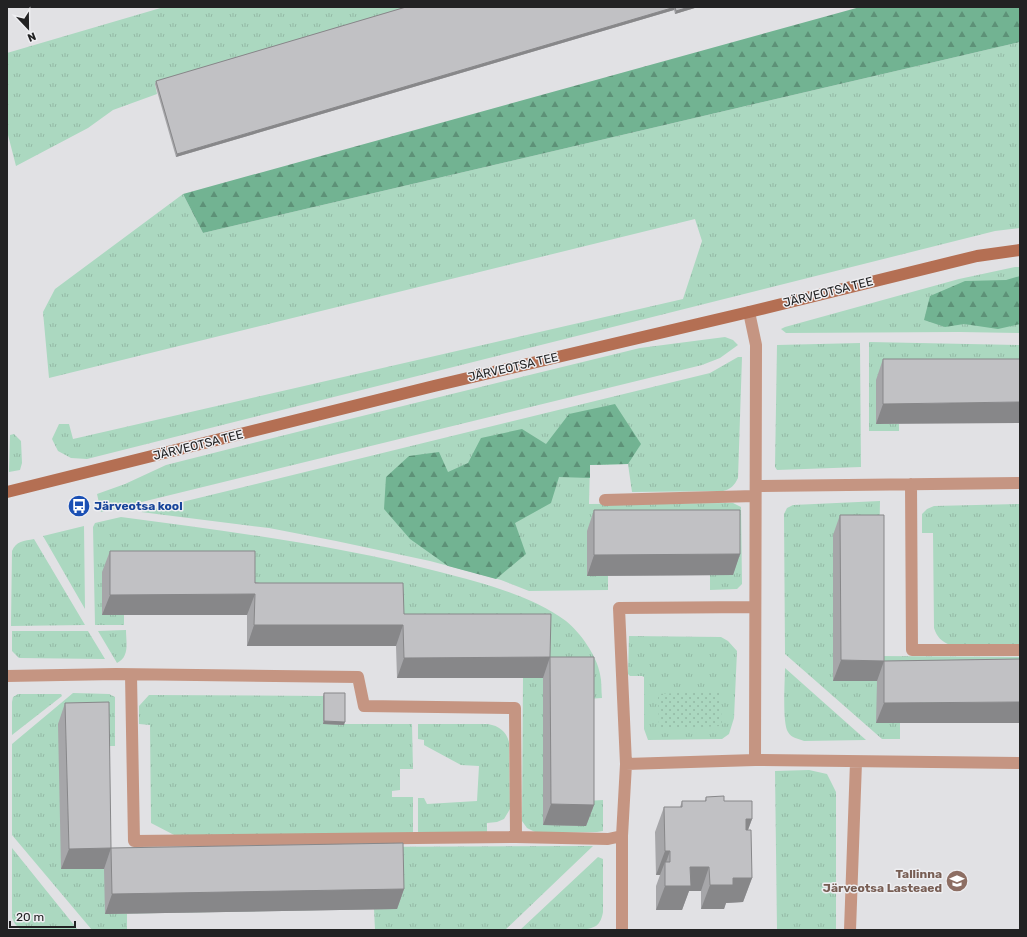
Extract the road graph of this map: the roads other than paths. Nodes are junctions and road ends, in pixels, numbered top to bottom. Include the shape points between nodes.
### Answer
1 (1020, 250) edge
2 (749, 312) junction
3 (1020, 483) edge
4 (911, 484) junction
5 (755, 491) junction
6 (7, 492) edge
7 (605, 500) dead end
8 (755, 607) junction
9 (1020, 650) edge
10 (131, 674) junction
11 (7, 676) edge
12 (755, 760) junction
13 (856, 762) junction
14 (1020, 763) edge
15 (626, 764) junction
16 (622, 836) junction
17 (516, 837) junction
18 (622, 930) edge
19 (850, 930) edge

1 - 2 main road, JÄRVEOTSA TEE via 977,256
2 - 5 street via 756,345
2 - 6 main road, JÄRVEOTSA TEE via 434,386
3 - 4 street
4 - 5 street
4 - 9 street via 912,650
5 - 7 street
5 - 8 street
8 - 12 street
8 - 15 street via 619,608
10 - 11 street
10 - 17 street via 358,677 364,706 515,708
10 - 17 street via 134,841
12 - 13 street
12 - 15 street
13 - 14 street
13 - 19 street
15 - 16 street
16 - 17 street via 608,839
16 - 18 street

